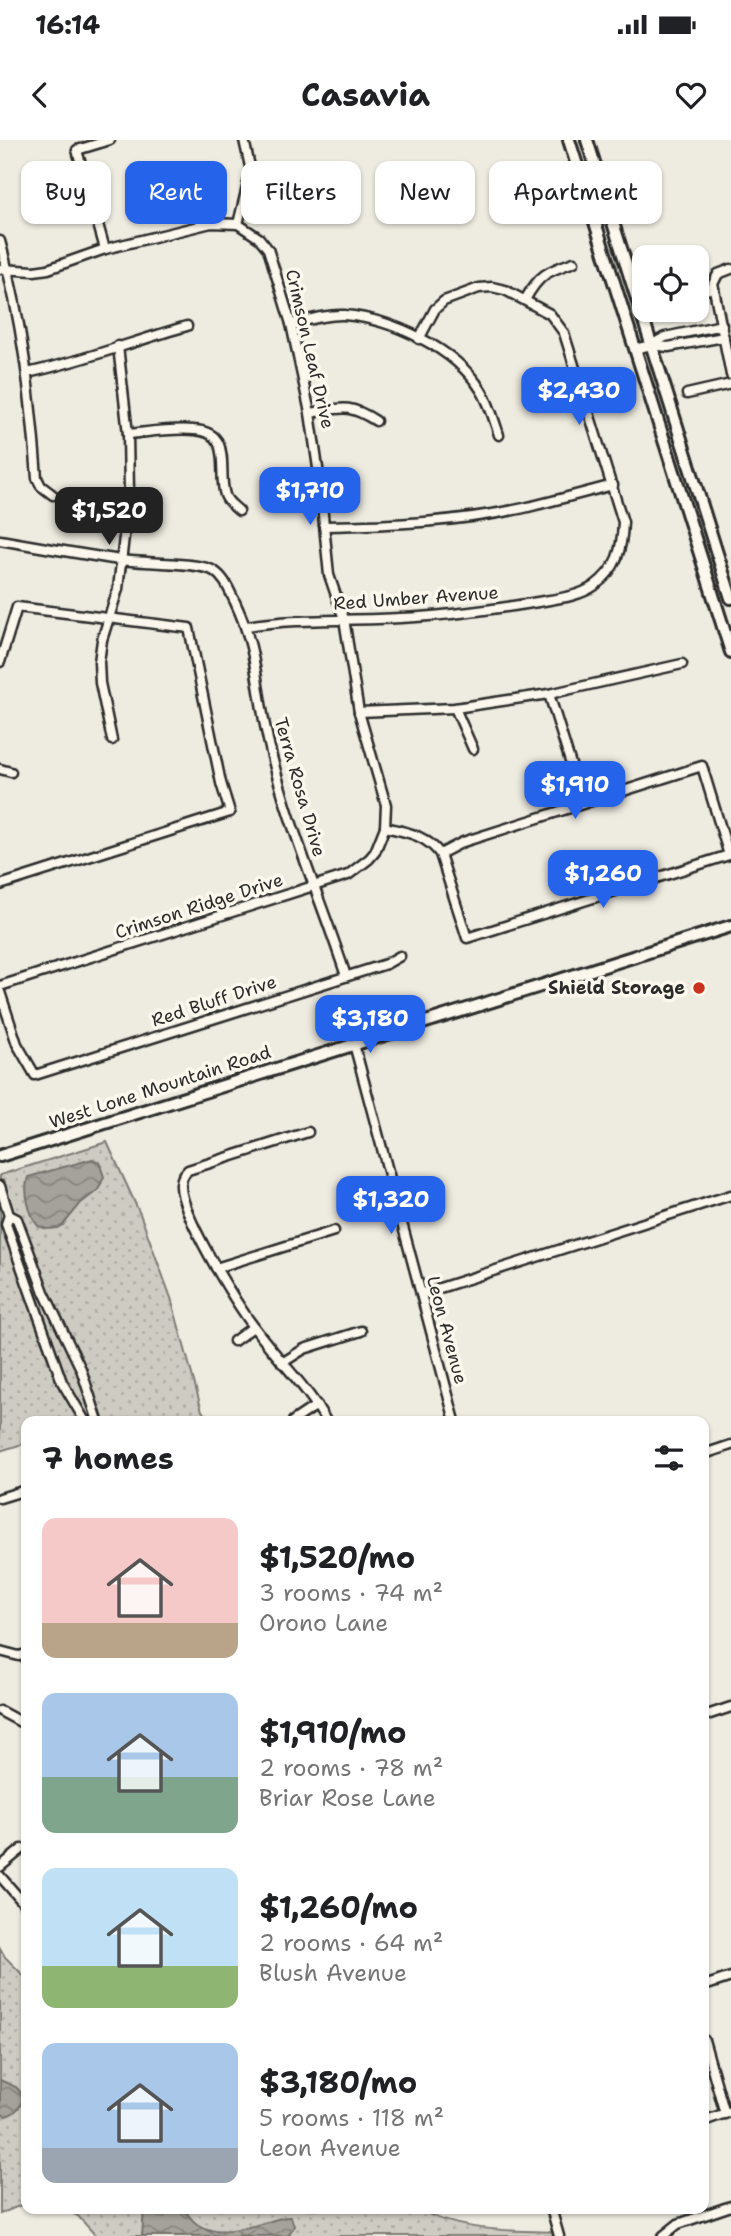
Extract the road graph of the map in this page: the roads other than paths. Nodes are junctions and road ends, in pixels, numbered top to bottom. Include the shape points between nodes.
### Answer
1 (110, 140) edge
2 (244, 140) edge
3 (569, 140) edge
4 (587, 140) edge
5 (576, 161) edge
6 (593, 161) edge
7 (596, 224) edge
8 (612, 224) edge
9 (238, 225) junction
10 (0, 241) edge
11 (105, 249) junction
12 (574, 262) dead end
13 (4, 269) edge
14 (731, 269) edge
15 (714, 288) junction
16 (709, 289) edge
17 (525, 299) junction
18 (292, 324) junction
19 (187, 326) dead end
20 (722, 326) junction
21 (724, 337) junction
22 (419, 339) junction
23 (651, 345) junction
24 (118, 346) junction
25 (635, 349) junction
26 (27, 373) junction
27 (731, 375) edge
28 (731, 384) edge
29 (687, 394) dead end
30 (310, 413) junction
31 (376, 421) dead end
32 (128, 434) junction
33 (499, 435) dead end
34 (613, 485) junction
35 (54, 495) dead end
36 (239, 511) dead end
37 (324, 526) junction
38 (0, 540) edge
39 (122, 560) junction
40 (731, 598) edge
41 (109, 618) junction
42 (344, 620) junction
43 (247, 626) junction
44 (731, 652) edge
45 (0, 662) edge
46 (682, 664) dead end
47 (549, 694) junction
48 (455, 708) junction
49 (359, 712) junction
50 (112, 740) dead end
51 (473, 749) dead end
52 (0, 769) edge
53 (11, 772) dead end
54 (583, 803) junction
55 (385, 827) junction
56 (440, 854) junction
57 (729, 855) edge
58 (0, 885) edge
59 (312, 887) junction
60 (731, 926) edge
61 (400, 956) dead end
62 (346, 976) junction
63 (0, 986) edge
64 (0, 992) edge
65 (355, 1044) junction
66 (308, 1132) dead end
67 (0, 1156) edge
68 (0, 1185) edge
69 (731, 1195) edge
70 (9, 1215) junction
71 (334, 1231) dead end
72 (216, 1268) junction
73 (421, 1294) junction
74 (253, 1327) junction
75 (361, 1331) dead end
76 (234, 1342) dead end
77 (282, 1363) junction
78 (317, 1405) junction
79 (82, 1416) edge
80 (97, 1416) edge
81 (300, 1416) edge
82 (323, 1416) edge
83 (454, 1416) edge
84 (731, 1446) edge
85 (709, 1453) edge
86 (21, 1492) edge
87 (0, 1498) edge
88 (0, 1651) edge
89 (21, 1654) edge
90 (731, 1707) edge
91 (0, 1710) edge
92 (709, 1714) edge
93 (21, 1722) edge
94 (21, 1850) edge
95 (0, 1867) edge
96 (0, 1876) edge
97 (21, 1900) edge
98 (731, 1977) edge
99 (709, 1984) edge
100 (709, 2055) edge
101 (728, 2112) edge
102 (709, 2119) edge
103 (731, 2206) edge
104 (709, 2213) edge
105 (553, 2214) edge
106 (707, 2214) edge
107 (559, 2236) edge
108 (663, 2236) edge

1 - 11 street via 77,150
2 - 9 street via 251,171
3 - 5 main road
4 - 6 main road
7 - 25 main road
8 - 23 main road
9 - 11 street via 211,223
9 - 18 street, Crimson Leaf Drive via 268,249
10 - 13 street
11 - 13 street via 48,270
12 - 17 street via 542,275
13 - 26 street
14 - 15 street via 718,274
15 - 16 street
15 - 20 street
17 - 22 street via 492,287 455,295 435,309
17 - 34 street via 550,314 564,333
18 - 22 street via 343,315 385,322
18 - 30 street, Crimson Leaf Drive
19 - 24 street
20 - 21 street
20 - 23 street via 665,337
21 - 23 street via 668,347
21 - 27 street
22 - 33 street via 461,365 487,400
23 - 25 street
23 - 40 main road
24 - 26 street
24 - 32 street
25 - 44 main road
26 - 35 street via 37,478
28 - 29 street
30 - 31 street via 358,409
30 - 37 street, Crimson Leaf Drive
32 - 36 street via 193,429 214,437 223,457 224,493
32 - 39 street via 129,493
34 - 37 street via 522,508 444,520
34 - 42 street, Red Umber Avenue via 624,522 623,546 609,573 592,588 457,614
37 - 42 street, Crimson Leaf Drive via 330,575
38 - 39 street
39 - 41 street
39 - 43 street, Terra Rosa Drive via 213,570 225,581
41 - 45 street via 17,607
41 - 50 street via 99,662
41 - 58 street via 189,628 230,812
42 - 43 street, Red Umber Avenue
42 - 49 street, Crimson Leaf Drive
43 - 59 street, Terra Rosa Drive via 270,752
46 - 47 street
47 - 48 street
47 - 54 street
48 - 49 street
48 - 51 street
49 - 55 street, Crimson Leaf Drive via 386,805
52 - 53 street
54 - 56 street via 463,842
54 - 57 street via 702,766
55 - 56 street via 418,835
55 - 59 street, Crimson Ridge Drive via 369,859 348,875
56 - 57 street via 467,938
59 - 62 street, Terra Rosa Drive
59 - 63 street, Crimson Ridge Drive
60 - 65 main road, West Lone Mountain Road
61 - 62 street, Red Bluff Drive
62 - 64 street, Red Bluff Drive via 35,1074 17,1044
65 - 67 main road, West Lone Mountain Road
65 - 73 street, Leon Avenue
66 - 72 street via 188,1170 182,1177 183,1197
68 - 70 street
69 - 73 street
70 - 79 street via 6,1224 30,1296 62,1382
70 - 80 street via 17,1219
71 - 72 street
72 - 74 street
73 - 83 street, Leon Avenue
74 - 76 street
74 - 77 street
75 - 77 street via 304,1349
77 - 78 street
78 - 81 street
78 - 82 street
84 - 85 street
86 - 87 street
88 - 89 street
90 - 92 street
91 - 93 street
94 - 95 street
96 - 97 street
98 - 99 street
100 - 101 street
101 - 102 street
103 - 104 street
105 - 107 street
106 - 108 street via 678,2224

